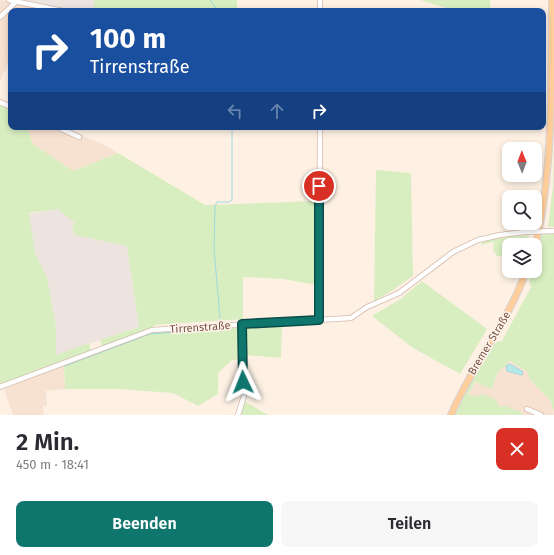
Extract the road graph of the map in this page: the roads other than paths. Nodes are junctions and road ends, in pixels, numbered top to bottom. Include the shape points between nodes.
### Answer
1 (9, 0) edge
2 (552, 0) edge
3 (17, 1) edge
4 (10, 8) edge
5 (49, 8) edge
6 (8, 9) edge
7 (0, 17) edge
8 (64, 130) edge
9 (320, 130) edge
10 (79, 137) dead end
11 (554, 231) edge
12 (537, 238) edge
13 (523, 278) edge
14 (319, 320) junction
15 (242, 324) junction
16 (0, 387) edge
17 (527, 409) dead end
18 (238, 415) edge
19 (451, 415) edge
20 (541, 415) edge

1 - 3 street
2 - 12 main road via 550,158 545,205
3 - 4 street
3 - 5 street
6 - 7 street
8 - 10 street
9 - 14 street
11 - 14 street, Tirrenstraße, bridge via 500,234 478,240 453,252 399,293 367,307 355,317
13 - 19 main road, Bremer Straße via 508,313 462,390
14 - 15 street, Tirrenstraße
15 - 16 street, Tirrenstraße via 152,330
15 - 18 street via 244,396
17 - 20 street

